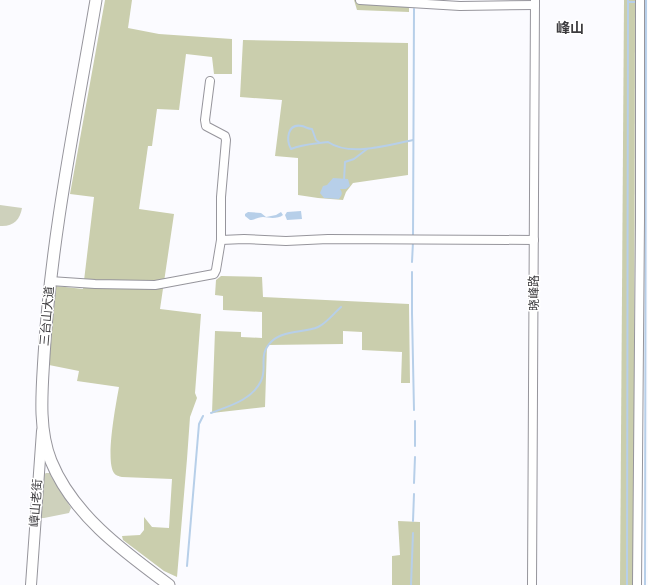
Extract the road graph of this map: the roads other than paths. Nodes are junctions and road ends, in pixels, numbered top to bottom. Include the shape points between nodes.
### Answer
1 (96, 0) edge
2 (360, 0) edge
3 (535, 2) edge
4 (640, 3) edge
5 (210, 81) dead end
6 (220, 240) junction
7 (534, 240) junction
8 (50, 281) junction
9 (42, 421) junction
10 (31, 585) edge
11 (169, 585) edge
12 (532, 585) edge
13 (637, 585) edge

1 - 8 main road, 三台山大道
2 - 3 street via 460,6
3 - 7 street, 晓峰路
4 - 13 street
5 - 6 street via 206,126 225,136 226,140
6 - 7 street
6 - 8 street via 216,270 210,275 155,284
7 - 12 street, 晓峰路
8 - 9 main road, 三台山大道 via 43,367
9 - 10 street, 嶂山老街
9 - 11 main road, 三台山大道 via 51,462 76,503 111,540

